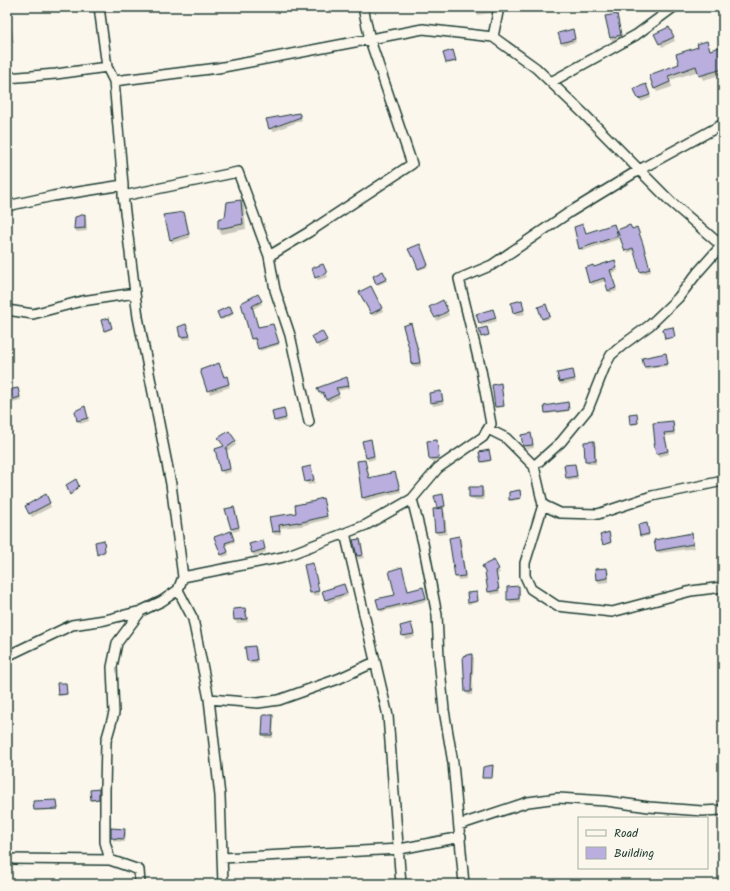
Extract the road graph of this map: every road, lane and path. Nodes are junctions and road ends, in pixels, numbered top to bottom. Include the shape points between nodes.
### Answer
1 (99, 7) edge
2 (363, 7) edge
3 (499, 7) edge
4 (674, 7) edge
5 (493, 37) junction
6 (370, 40) junction
7 (107, 67) junction
8 (7, 78) edge
9 (114, 81) junction
10 (551, 82) junction
11 (723, 124) edge
12 (639, 170) junction
13 (123, 185) junction
14 (123, 196) junction
15 (7, 206) edge
16 (722, 246) edge
17 (269, 256) junction
18 (135, 293) junction
19 (7, 310) edge
20 (309, 422) dead end
21 (488, 429) junction
22 (534, 466) junction
23 (723, 481) edge
24 (412, 499) junction
25 (543, 505) junction
26 (346, 533) junction
27 (183, 577) junction
28 (723, 587) edge
29 (178, 590) junction
30 (141, 611) junction
31 (7, 656) edge
32 (375, 662) junction
33 (209, 699) junction
34 (723, 810) edge
35 (459, 825) junction
36 (461, 836) junction
37 (400, 849) junction
38 (222, 858) junction
39 (7, 859) edge
40 (110, 860) junction
41 (140, 884) edge
42 (223, 884) edge
43 (401, 884) edge
44 (464, 884) edge

1 - 7 street
2 - 6 street
3 - 5 street
4 - 10 street via 636,35
5 - 6 street via 423,29
5 - 10 street
6 - 9 street via 218,68
6 - 17 street via 412,164
7 - 8 street
7 - 9 street
9 - 13 street
10 - 12 street
11 - 12 street
12 - 16 street
12 - 21 street via 570,212 492,265 459,279 491,424
13 - 14 street
13 - 15 street
14 - 17 street via 238,172
14 - 18 street
16 - 22 street via 678,298 650,325 611,355 588,409 562,442
17 - 20 street via 275,290 290,335
18 - 19 street via 82,300 33,314
18 - 27 street via 171,484
21 - 22 street via 506,438
21 - 24 street via 483,437 438,468
22 - 25 street
23 - 25 street via 652,496 598,514 560,513
24 - 26 street via 366,525
24 - 35 street via 438,615 438,658
25 - 28 street via 525,563 525,576 531,589 557,606 612,612 691,591
26 - 27 street via 283,557
26 - 32 street
27 - 29 street
29 - 30 street
29 - 33 street via 193,619
30 - 31 street via 72,625
30 - 40 street via 117,643 112,667 114,713 106,741 104,798 105,842
32 - 33 street via 338,679 279,700 258,703
32 - 37 street via 388,716
33 - 38 street via 220,796
34 - 35 street via 649,808 606,800 558,798 528,802
35 - 36 street
36 - 37 street
36 - 44 street
37 - 38 street
37 - 43 street
38 - 42 street
39 - 40 street
40 - 41 street via 139,870

